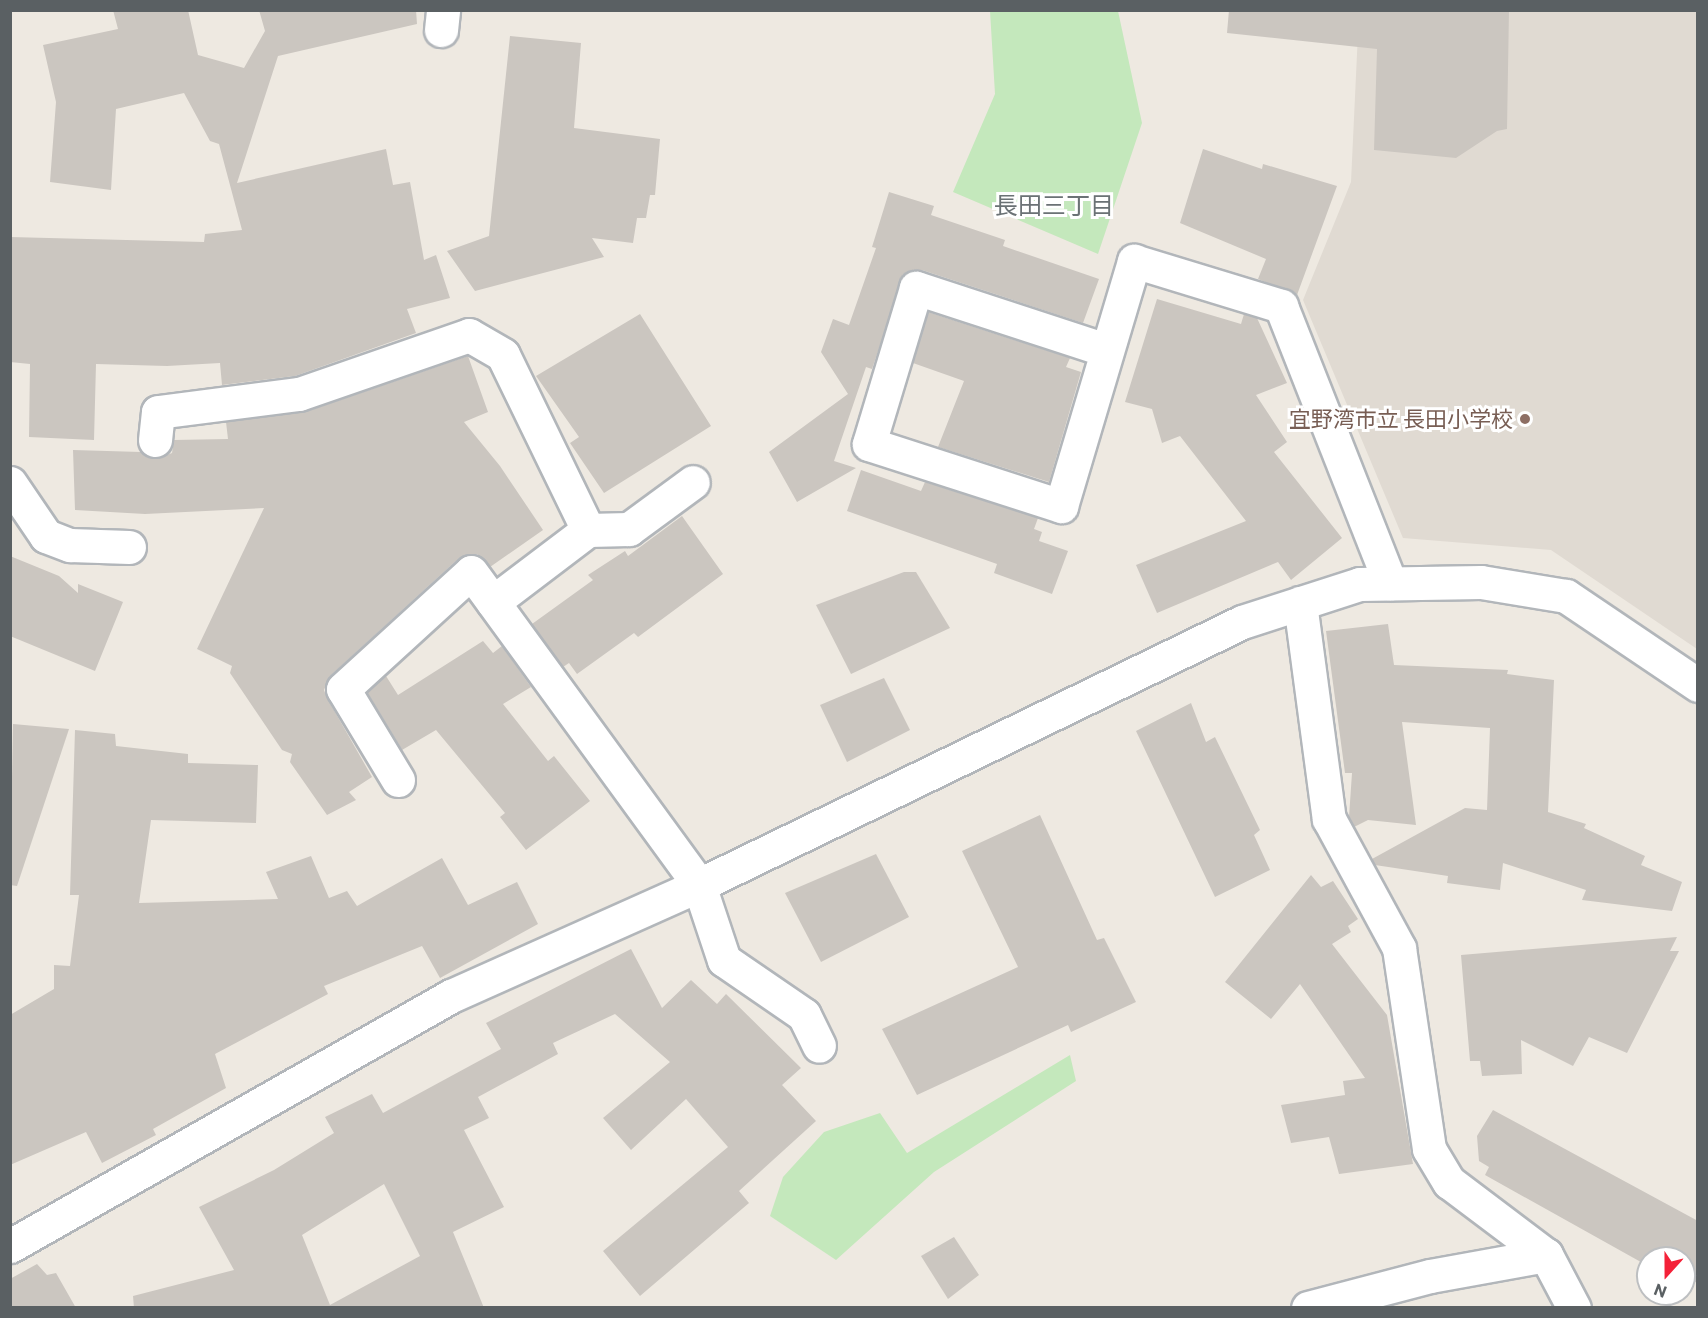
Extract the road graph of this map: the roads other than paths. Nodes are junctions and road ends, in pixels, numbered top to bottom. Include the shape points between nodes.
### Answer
1 (1106, 350) junction
2 (155, 440) dead end
3 (693, 482) dead end
4 (10, 483) edge
5 (588, 530) junction
6 (129, 547) dead end
7 (1390, 583) junction
8 (493, 602) junction
9 (1300, 603) junction
10 (1698, 686) edge
11 (398, 780) dead end
12 (699, 885) junction
13 (819, 1046) dead end
14 (10, 1246) edge
15 (1546, 1255) junction
16 (1308, 1308) edge
17 (1574, 1308) edge

1 - 1 street via 1061,506 869,444 916,288
1 - 7 street via 1134,261 1281,306
2 - 5 street via 158,412 298,393 469,335 503,355
3 - 5 street via 629,529
4 - 6 street via 46,536 70,544
5 - 8 street
7 - 9 street via 1360,584
7 - 10 street via 1481,582 1566,596
8 - 11 street via 471,572 343,689
8 - 12 street
9 - 12 street via 1242,622
9 - 15 street via 1329,819 1399,948 1429,1149 1449,1182
12 - 13 street via 724,960 804,1015
12 - 14 street via 451,996
15 - 16 street via 1430,1276
15 - 17 street

